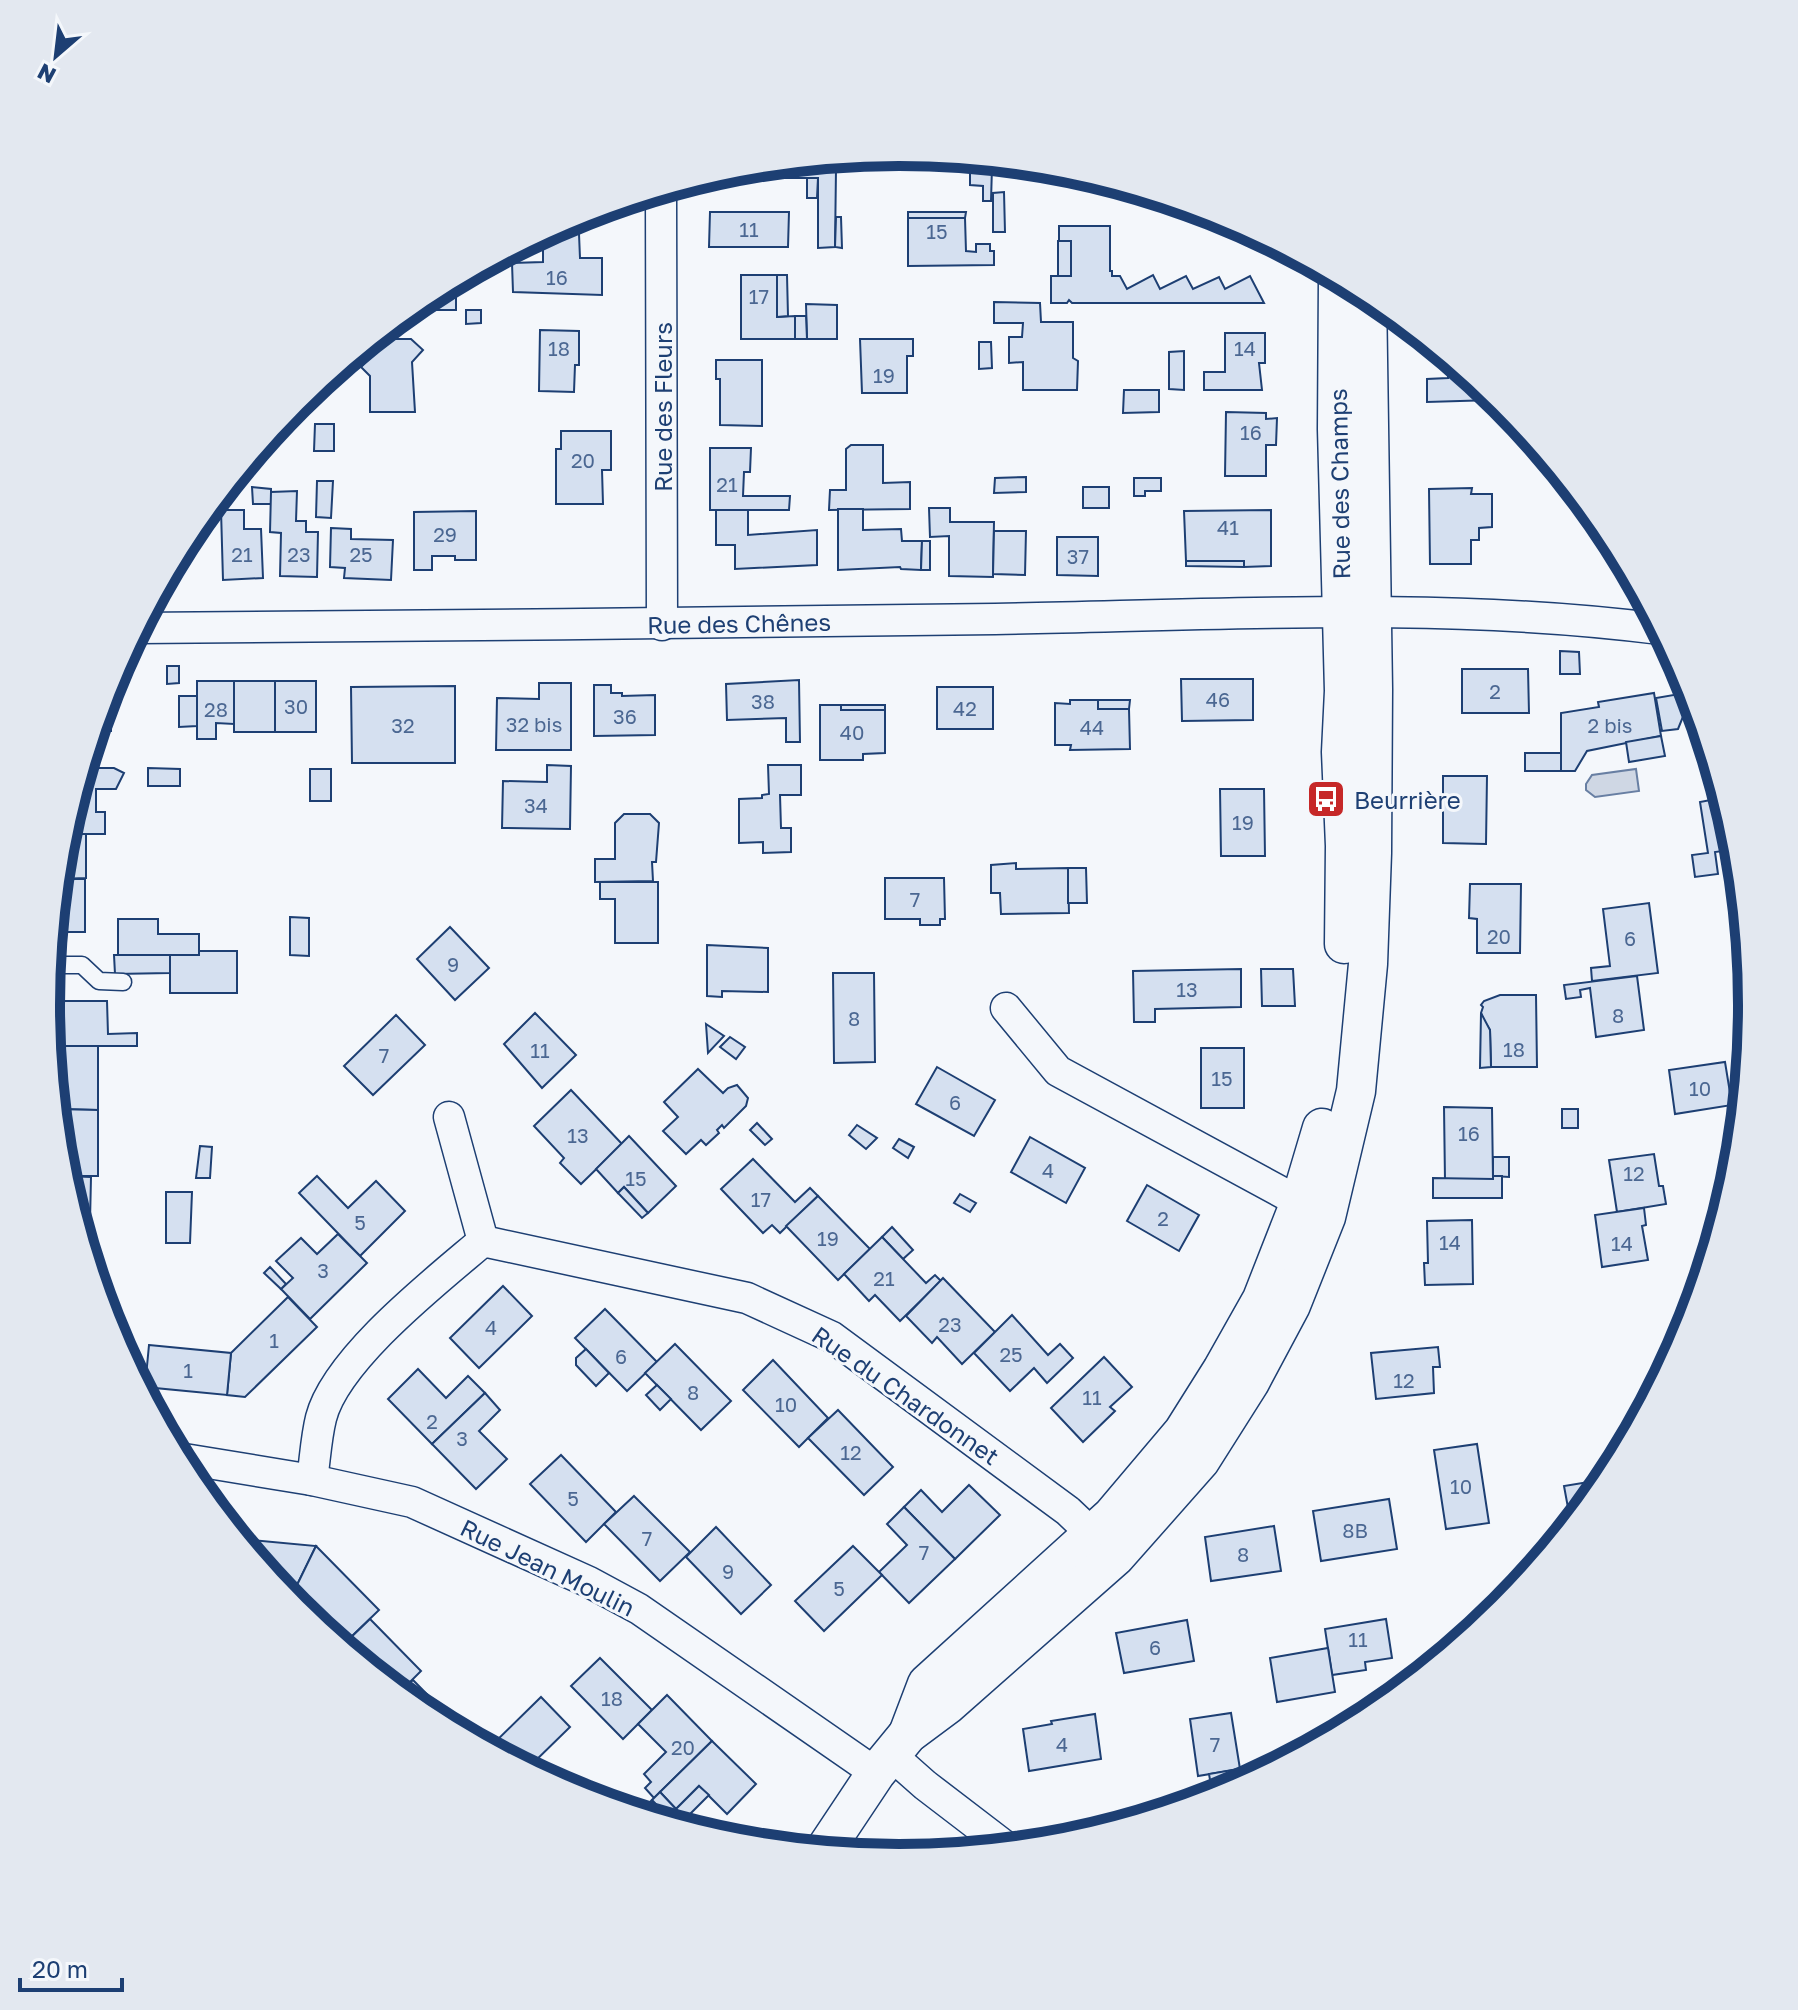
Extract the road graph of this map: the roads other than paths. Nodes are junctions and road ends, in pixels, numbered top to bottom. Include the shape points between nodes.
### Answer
1 (661, 201) edge
2 (1338, 290) edge
3 (1366, 308) edge
4 (1356, 613) junction
5 (662, 625) junction
6 (150, 628) edge
7 (1648, 628) edge
8 (61, 965) edge
9 (123, 982) dead end
10 (1006, 1008) dead end
11 (449, 1117) dead end
12 (1313, 1210) junction
13 (483, 1241) junction
14 (195, 1461) edge
15 (312, 1480) junction
16 (1104, 1545) junction
17 (891, 1754) junction
18 (995, 1838) edge
19 (831, 1841) edge

1 - 5 street, Rue des Fleurs
2 - 4 street, Rue des Champs via 1337,429
3 - 4 street, Rue des Champs
4 - 5 street, Rue des Chênes
4 - 7 street, Rue des Chênes via 1546,617
4 - 12 street, Rue des Champs via 1341,752 1345,967 1340,1026 1315,1160
4 - 12 street via 1372,853 1368,964 1356,1091
5 - 6 street, Rue des Chênes
8 - 9 lane via 82,965 99,981
10 - 12 street via 1058,1071
11 - 13 street
12 - 16 street via 1291,1305 1250,1382 1200,1461
13 - 15 street via 418,1296 346,1369 321,1416
13 - 16 street, Rue du Chardonnet via 747,1298 832,1337 1068,1511
14 - 15 street, Rue Jean Moulin
15 - 17 street, Rue Jean Moulin via 412,1502 589,1582
16 - 17 street via 947,1705
17 - 18 street, Rue Jean Moulin
17 - 19 street

